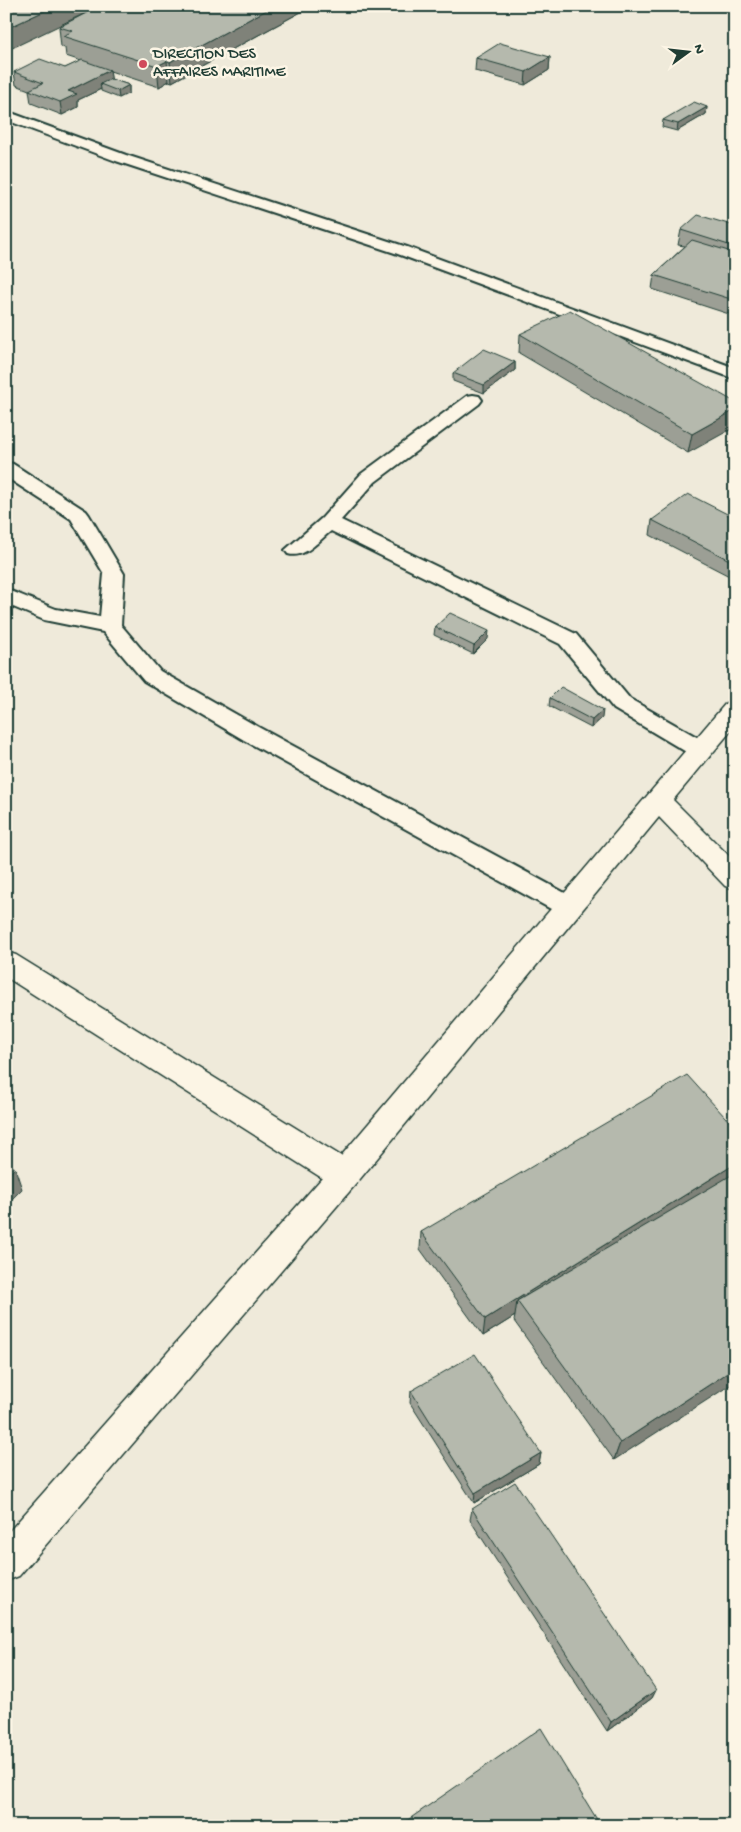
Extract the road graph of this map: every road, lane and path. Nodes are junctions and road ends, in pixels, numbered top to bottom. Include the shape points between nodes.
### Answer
1 (6, 115) edge
2 (735, 374) edge
3 (473, 400) dead end
4 (6, 468) edge
5 (329, 522) junction
6 (295, 550) dead end
7 (6, 596) edge
8 (110, 626) junction
9 (735, 709) edge
10 (700, 750) junction
11 (659, 801) junction
12 (735, 879) edge
13 (569, 907) junction
14 (6, 963) edge
15 (344, 1175) junction
16 (6, 1563) edge

1 - 2 lane via 120,158 401,250
3 - 5 lane via 368,478
4 - 8 lane via 79,515 114,574
5 - 6 lane
5 - 10 lane via 568,639 622,704
7 - 8 lane via 51,615
8 - 13 lane via 152,676
9 - 10 street
10 - 11 street
11 - 12 street
11 - 13 street
13 - 15 street
14 - 15 street
15 - 16 street

